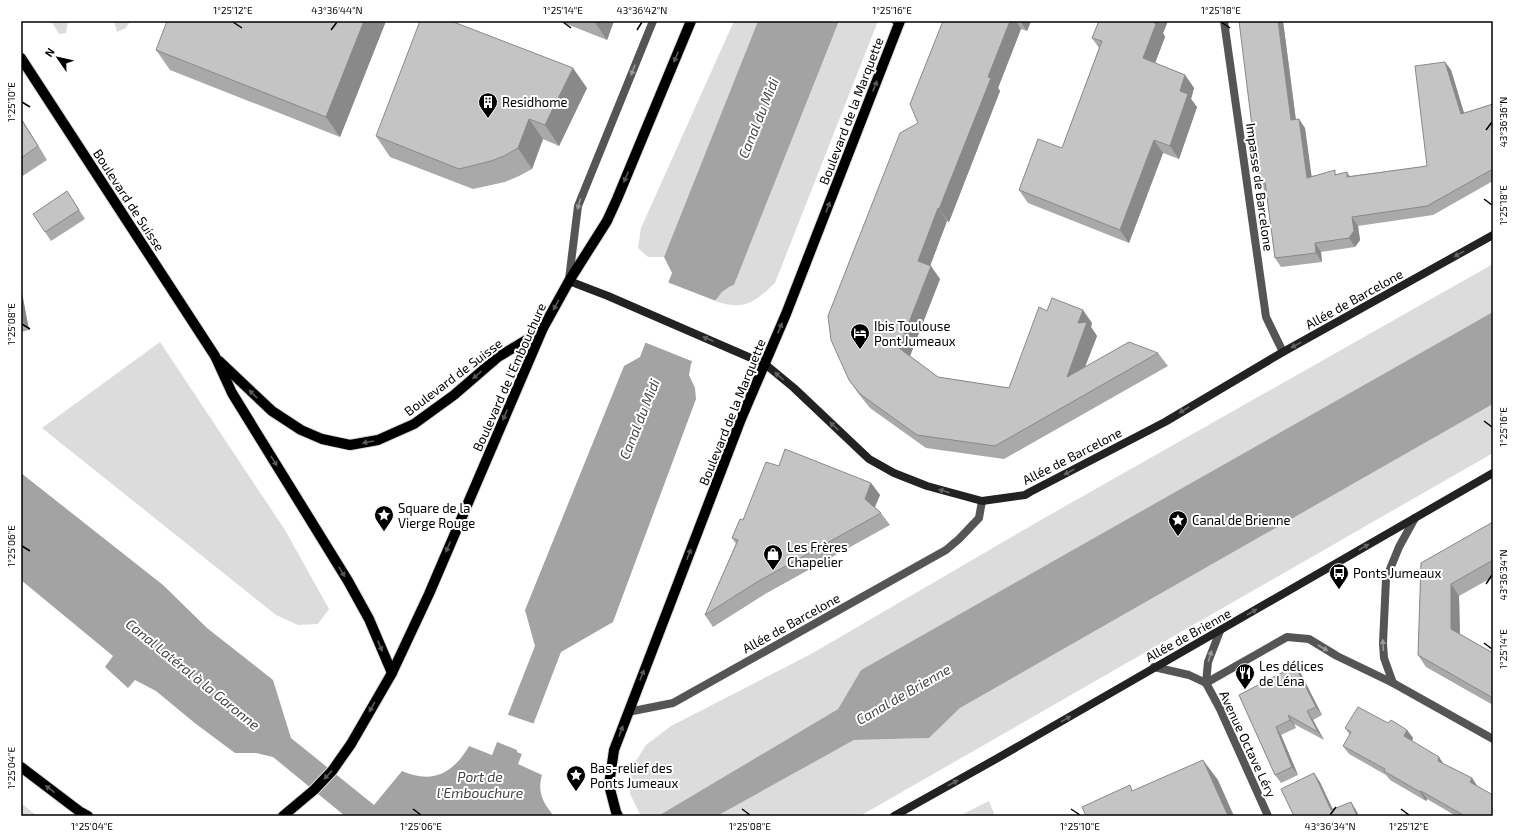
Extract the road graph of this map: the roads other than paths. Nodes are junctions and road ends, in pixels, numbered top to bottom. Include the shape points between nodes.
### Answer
1 (653, 21) edge
2 (691, 21) edge
3 (900, 21) edge
4 (1224, 21) edge
5 (21, 58) edge
6 (1493, 235) edge
7 (569, 281) junction
8 (543, 328) junction
9 (1283, 352) junction
10 (215, 356) junction
11 (765, 364) junction
12 (1493, 473) edge
13 (982, 501) junction
14 (1415, 518) junction
15 (1220, 631) junction
16 (1154, 667) junction
17 (392, 673) junction
18 (1394, 682) junction
19 (1206, 683) junction
20 (628, 712) junction
21 (1493, 739) edge
22 (21, 767) edge
23 (88, 816) edge
24 (283, 816) edge
25 (618, 816) edge
26 (894, 816) edge
27 (1268, 816) edge

1 -> 7 street via 578,206
2 -> 7 main road, Boulevard de l'Embouchure via 606,221
11 -> 3 main road, Boulevard de la Marquette via 816,241
4 - 9 street, Impasse de Barcelone via 1266,317
5 - 10 main road, Boulevard de Suisse
6 -> 9 main road, Allée de Barcelone
7 -> 8 main road, Boulevard de l'Embouchure
11 -> 7 main road
8 -> 10 main road, Boulevard de Suisse via 498,357 454,395 414,424 378,440 350,445 322,439 301,430 278,415
8 -> 17 main road, Boulevard de l'Embouchure via 426,601
9 -> 13 main road, Allée de Barcelone via 1165,422 1025,495
10 -> 17 main road, Boulevard de Suisse via 232,393 369,618
13 -> 11 main road via 927,486 894,473 869,459
20 -> 11 main road, Boulevard de la Marquette via 741,419
12 - 14 main road, Allée de Brienne
13 - 20 street, Allée de Barcelone via 978,518 946,550 673,703
15 -> 14 main road, Allée de Brienne
18 -> 14 street via 1384,658 1386,579
15 - 16 main road, Allée de Brienne
19 -> 15 street, Avenue Octave Léry via 1208,662
16 - 19 street, Avenue Octave Léry via 1189,675
26 -> 16 main road, Allée de Brienne
17 -> 24 main road, Boulevard de l'Embouchure via 351,744 332,771
19 -> 18 street via 1287,637 1309,639 1337,656
18 - 21 street
19 - 27 street, Avenue Octave Léry
25 -> 20 main road, Boulevard de la Marquette via 609,785 614,750
23 -> 22 main road

